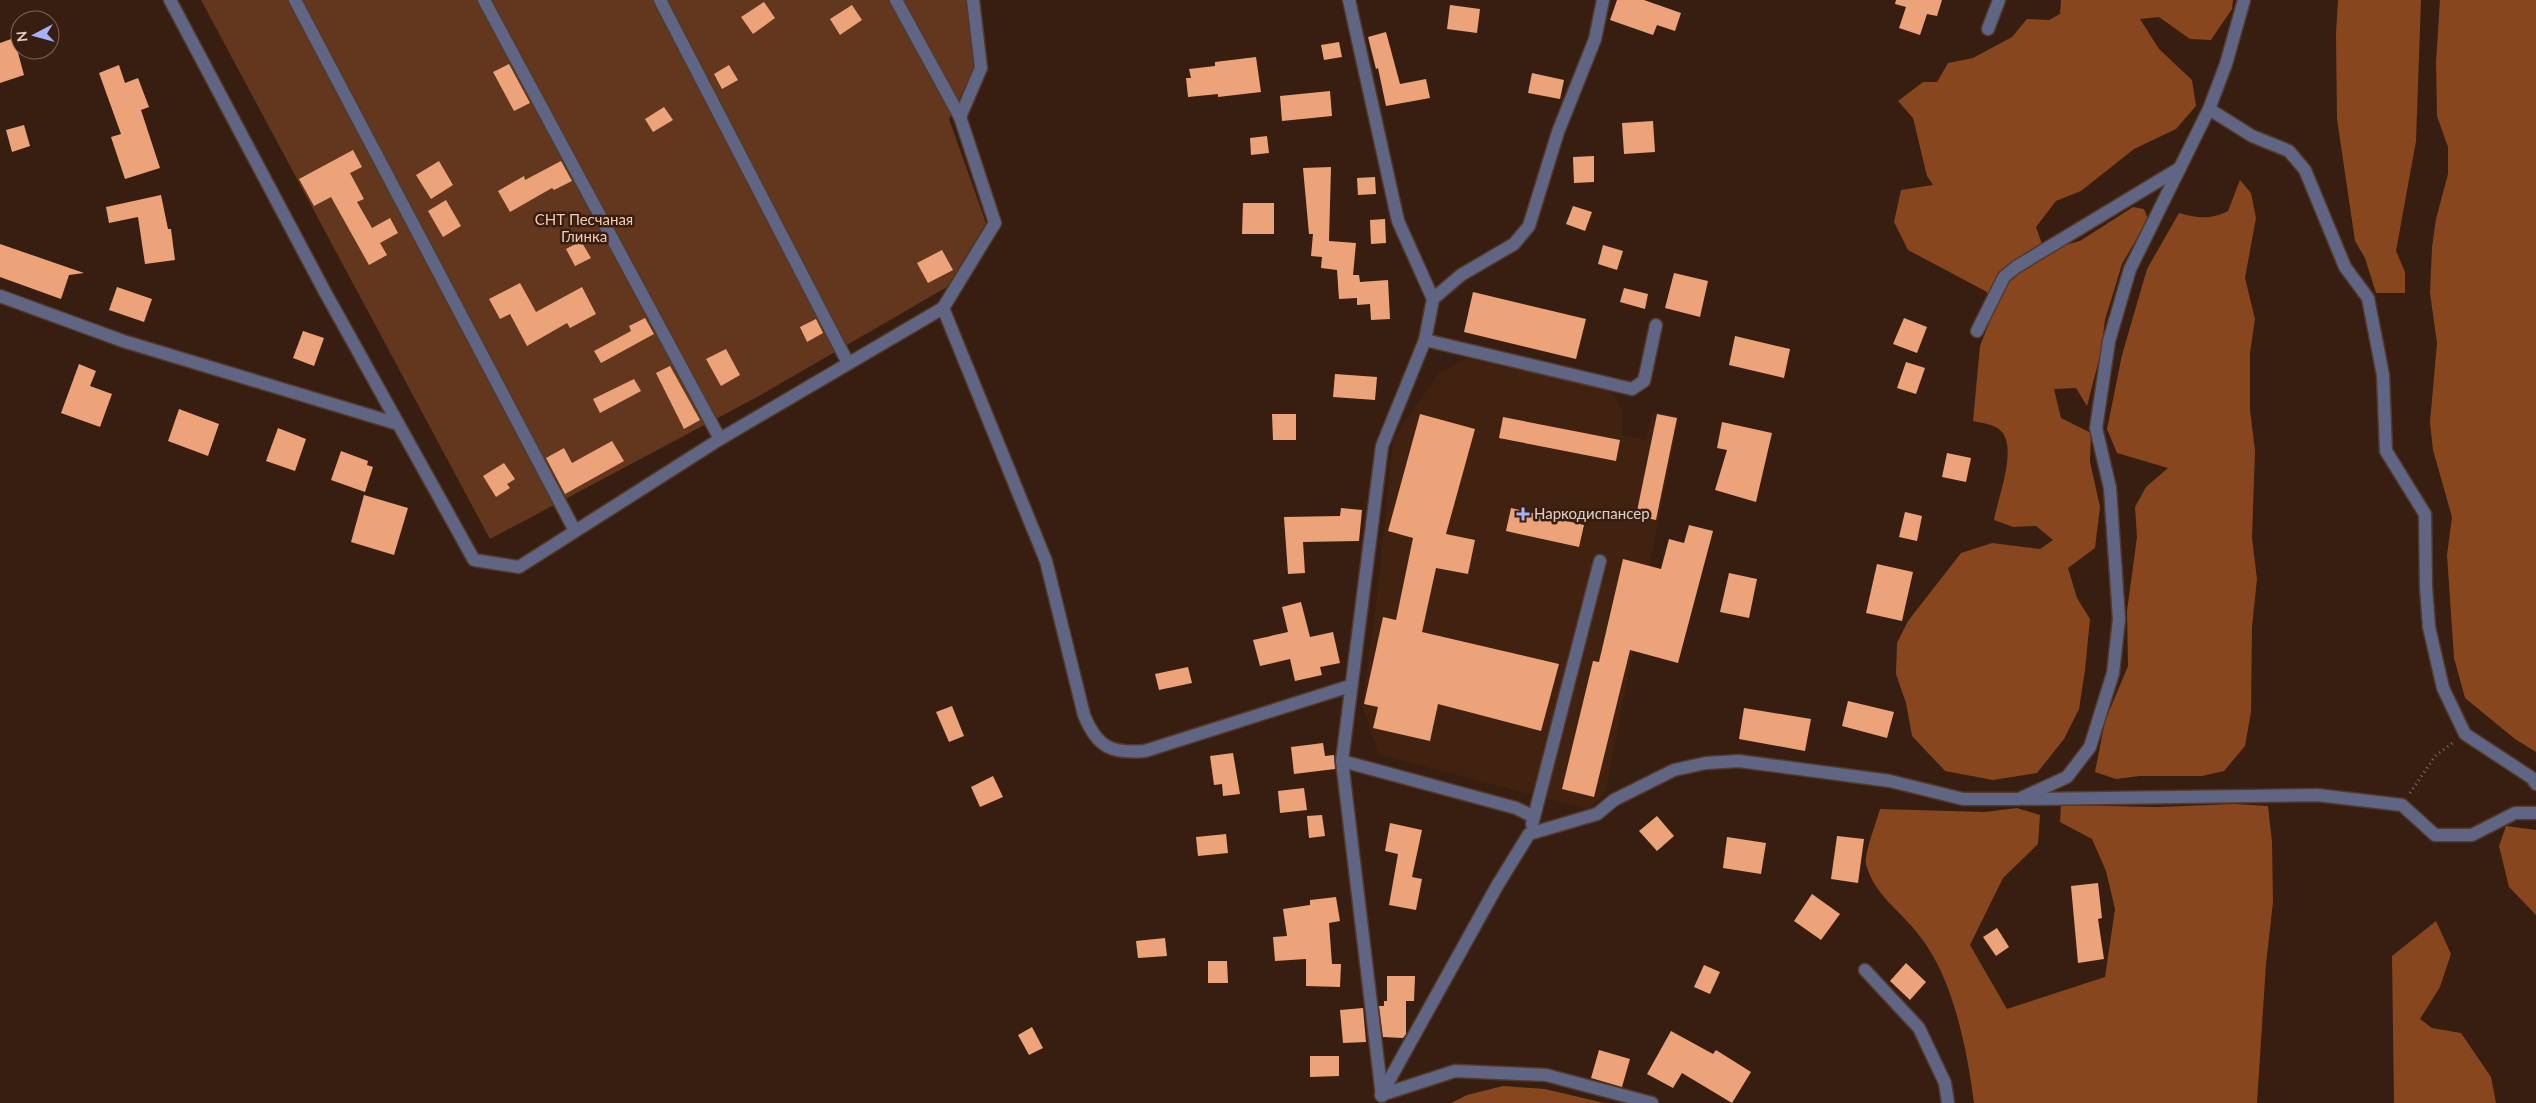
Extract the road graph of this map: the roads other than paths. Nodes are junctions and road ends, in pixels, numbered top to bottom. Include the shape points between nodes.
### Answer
1 (170, 0) edge
2 (295, 0) edge
3 (484, 0) edge
4 (660, 0) edge
5 (896, 0) edge
6 (973, 0) edge
7 (1349, 0) edge
8 (1603, 0) edge
9 (1998, 0) edge
10 (2244, 0) edge
11 (1988, 29) dead end
12 (2209, 109) junction
13 (960, 117) junction
14 (2181, 168) junction
15 (0, 296) edge
16 (1433, 299) junction
17 (942, 308) junction
18 (1656, 325) dead end
19 (1977, 331) dead end
20 (1425, 340) junction
21 (848, 364) junction
22 (398, 424) junction
23 (720, 439) junction
24 (575, 531) junction
25 (1600, 561) dead end
26 (1350, 686) junction
27 (1342, 761) junction
28 (2536, 784) edge
29 (2018, 799) junction
30 (2536, 813) edge
31 (1534, 817) junction
32 (1529, 834) junction
33 (1865, 970) dead end
34 (1382, 1099) edge
35 (1652, 1103) edge
36 (1948, 1103) edge

1 - 22 street
2 - 24 street
3 - 23 street
4 - 21 street
5 - 13 street
6 - 13 street via 981,68
7 - 16 street via 1398,221
8 - 16 street via 1595,39 1558,132 1530,226 1514,244 1461,275
9 - 11 street
10 - 12 street
12 - 14 street
12 - 28 street via 2252,136 2289,151 2305,170 2345,266 2368,298 2383,375 2386,451 2425,514 2429,627 2443,688 2464,734 2532,778
13 - 17 street via 995,223
14 - 19 street via 2016,267 2004,277
14 - 29 street via 2130,269 2109,341 2096,428 2110,488 2119,619 2113,673 2090,747 2067,777
15 - 22 street via 123,341
16 - 20 street
17 - 21 street
17 - 26 street via 1046,562 1084,715 1099,741 1112,750 1126,753 1145,751
18 - 20 street via 1644,381 1632,389
20 - 26 street via 1382,446
21 - 23 street
22 - 24 street via 474,560 519,567
23 - 24 street
25 - 31 street
26 - 27 street
27 - 31 street via 1516,808
27 - 34 street
29 - 30 street via 2317,795 2402,805 2435,835 2472,835 2515,813
29 - 32 street via 1963,800 1890,781 1739,761 1706,762 1674,770 1614,800 1597,814
31 - 32 street
32 - 34 street via 1497,886
33 - 36 street via 1919,1028 1945,1083
34 - 35 street via 1455,1071 1546,1075

